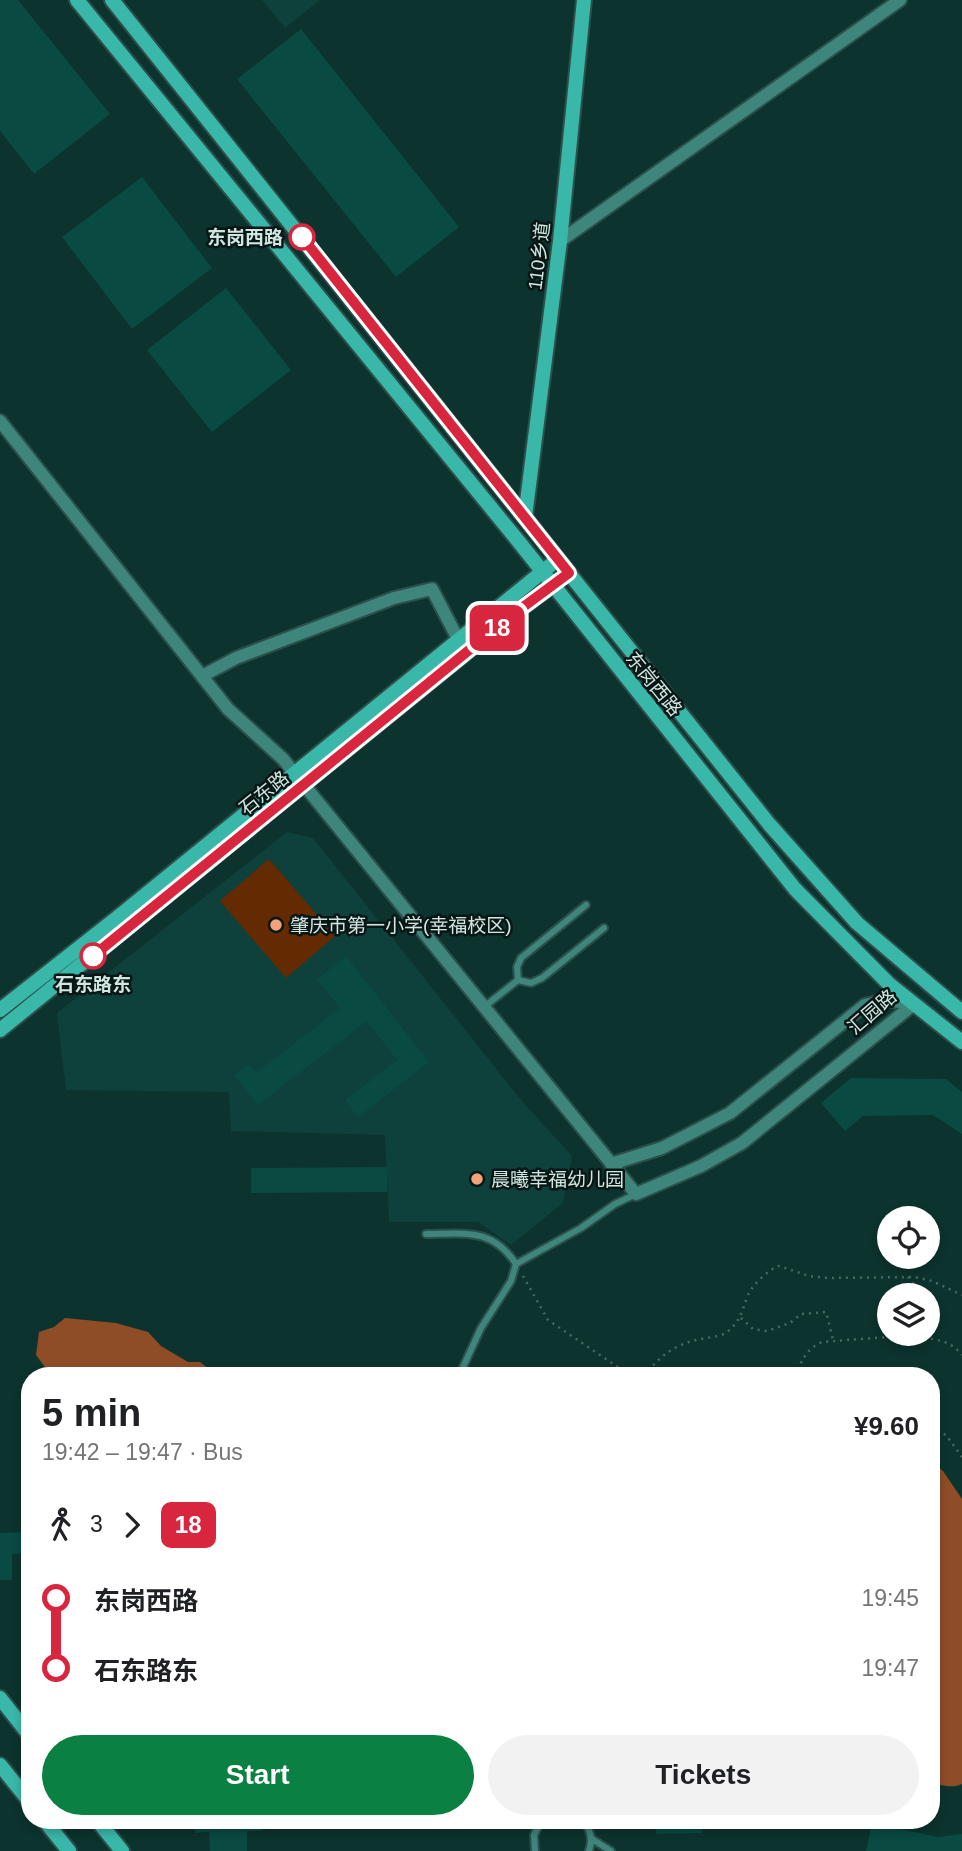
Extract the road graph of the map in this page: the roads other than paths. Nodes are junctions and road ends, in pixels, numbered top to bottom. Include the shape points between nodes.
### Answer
1 (77, 0) edge
2 (112, 0) edge
3 (584, 0) edge
4 (900, 0) edge
5 (560, 241) junction
6 (0, 421) edge
7 (525, 517) junction
8 (558, 559) junction
9 (542, 572) junction
10 (569, 573) junction
11 (552, 586) junction
12 (457, 639) junction
13 (202, 676) junction
14 (294, 773) junction
15 (304, 785) junction
16 (586, 905) dead end
17 (604, 928) dead end
18 (518, 980) junction
19 (914, 1004) junction
20 (484, 1007) junction
21 (0, 1010) edge
22 (962, 1012) edge
23 (0, 1030) edge
24 (962, 1042) edge
25 (611, 1164) junction
26 (636, 1194) junction
27 (426, 1234) dead end
28 (516, 1264) junction
29 (463, 1367) edge
30 (0, 1698) edge
31 (21, 1725) edge
32 (0, 1765) edge
33 (21, 1791) edge
34 (51, 1829) edge
35 (104, 1829) edge
36 (536, 1829) edge
37 (588, 1829) edge
38 (592, 1839) junction
39 (69, 1851) edge
40 (122, 1851) edge
41 (535, 1851) edge
42 (589, 1851) edge
43 (611, 1851) edge

1 - 9 main road, 东岗西路
2 - 7 main road, 东岗西路
3 - 5 main road, 110乡道
4 - 5 street
5 - 7 main road, 110乡道
6 - 13 street
7 - 8 main road, 东岗西路
8 - 9 main road, 石东路
8 - 10 main road, 东岗西路
9 - 11 main road, 东岗西路
9 - 12 main road, 石东路
10 - 11 main road, 石东路
10 - 22 main road, 东岗西路 via 813,874 858,923
11 - 15 main road, 石东路
11 - 19 main road, 东岗西路 via 795,889
12 - 13 street via 432,589 394,598 236,658
12 - 14 main road, 石东路
13 - 14 street via 228,709
14 - 15 street
14 - 21 main road, 石东路
15 - 20 street
15 - 23 main road, 石东路
16 - 18 lane via 521,958
17 - 18 lane via 542,978 531,983
18 - 20 lane
19 - 24 main road, 东岗西路
19 - 25 street, 汇园路 via 886,1000 865,1005 730,1113 662,1148
19 - 26 street, 汇园路 via 742,1143
20 - 25 street
25 - 26 street
26 - 28 lane
27 - 28 lane via 479,1234 506,1248
28 - 29 lane
30 - 31 main road
32 - 33 main road
34 - 39 main road
35 - 40 main road
36 - 41 lane
37 - 38 lane
38 - 42 lane
38 - 43 lane

